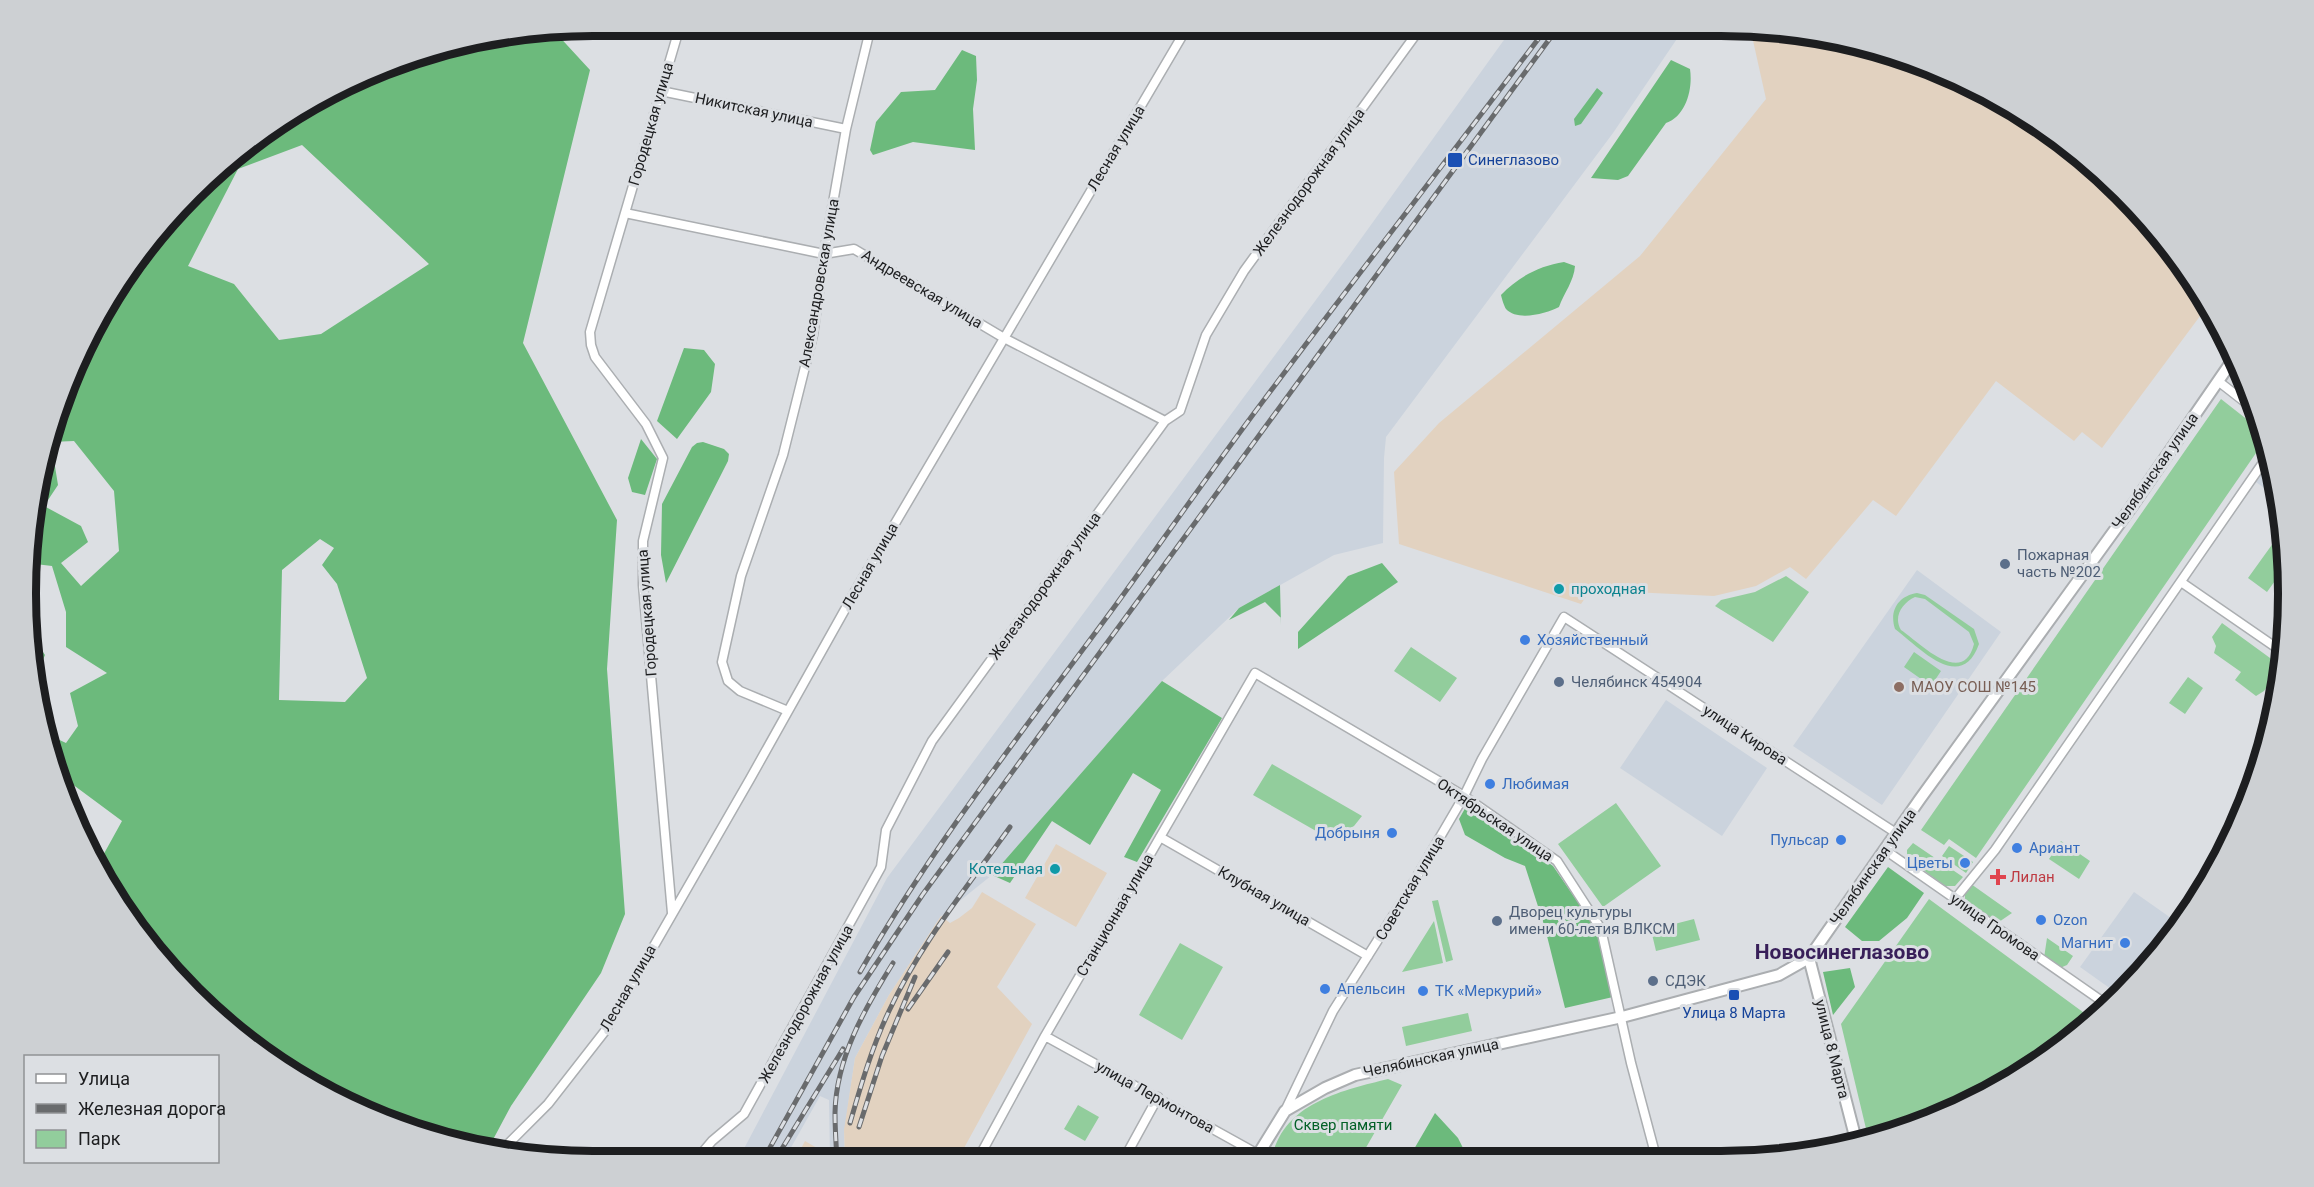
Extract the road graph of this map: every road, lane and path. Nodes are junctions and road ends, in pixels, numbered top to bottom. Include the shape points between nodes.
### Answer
1 (677, 36) edge
2 (869, 36) edge
3 (1182, 36) edge
4 (1415, 36) edge
5 (661, 91) junction
6 (846, 129) junction
7 (625, 213) junction
8 (824, 254) junction
9 (1004, 338) junction
10 (2229, 365) edge
11 (2218, 381) junction
12 (2243, 401) edge
13 (1165, 421) junction
14 (2262, 463) edge
15 (2181, 582) junction
16 (1564, 617) joint
17 (2275, 647) edge
18 (1255, 673) joint
19 (788, 711) junction
20 (1464, 796) junction
21 (1896, 833) junction
22 (1160, 837) junction
23 (1885, 850) junction
24 (1955, 899) junction
25 (672, 913) junction
26 (1368, 956) junction
27 (1809, 958) junction
28 (2101, 1001) edge
29 (1622, 1017) junction
30 (1044, 1036) junction
31 (1158, 1098) junction
32 (1285, 1111) junction
33 (1855, 1134) edge
34 (508, 1144) edge
35 (704, 1151) edge
36 (982, 1151) edge
37 (1128, 1151) edge
38 (1250, 1151) edge
39 (1263, 1151) edge
40 (1655, 1151) edge

1 - 5 street, Городецкая улица
2 - 6 street, Александровская улица
3 - 9 street, Лесная улица
4 - 13 street, Железнодорожная улица via 1244,271 1206,335 1180,411
5 - 6 street, Никитская улица
5 - 7 street, Городецкая улица
6 - 8 street, Александровская улица
7 - 8 street, Андреевская улица
7 - 25 street, Городецкая улица via 590,332 595,357 646,424 663,458 643,541 643,585
8 - 9 street, Андреевская улица via 854,249
8 - 19 street, Александровская улица via 813,335 783,455 741,576 722,662 728,681 740,691
9 - 13 street, Андреевская улица
9 - 19 street, Лесная улица
10 - 11 street, Челябинская улица
11 - 12 street
11 - 21 street, Челябинская улица
13 - 35 street, Железнодорожная улица via 932,741 886,830 881,867 744,1114
14 - 15 street
15 - 17 street
15 - 24 street via 1990,858
16 - 20 street, Советская улица
16 - 21 street, улица Кирова
18 - 20 street, Октябрьская улица
18 - 22 street, Станционная улица
19 - 25 street, Лесная улица
20 - 26 street, Советская улица
20 - 29 street, Октябрьская улица via 1557,861 1601,929
21 - 23 street, Челябинская улица
22 - 26 street, Клубная улица
22 - 30 street, Станционная улица
23 - 24 street, улица Громова
23 - 27 street, Челябинская улица
24 - 28 street, улица Громова
25 - 34 street, Лесная улица via 604,1031 548,1104
26 - 32 street, Советская улица via 1330,1017
27 - 29 street, Челябинская улица via 1779,975
27 - 33 street, улица 8 Марта
29 - 32 street, Челябинская улица via 1355,1075
29 - 40 street, Октябрьская улица
30 - 31 street, улица Лермонтова
30 - 36 street, Станционная улица
31 - 37 street
31 - 38 street, улица Лермонтова
32 - 39 street, Советская улица

